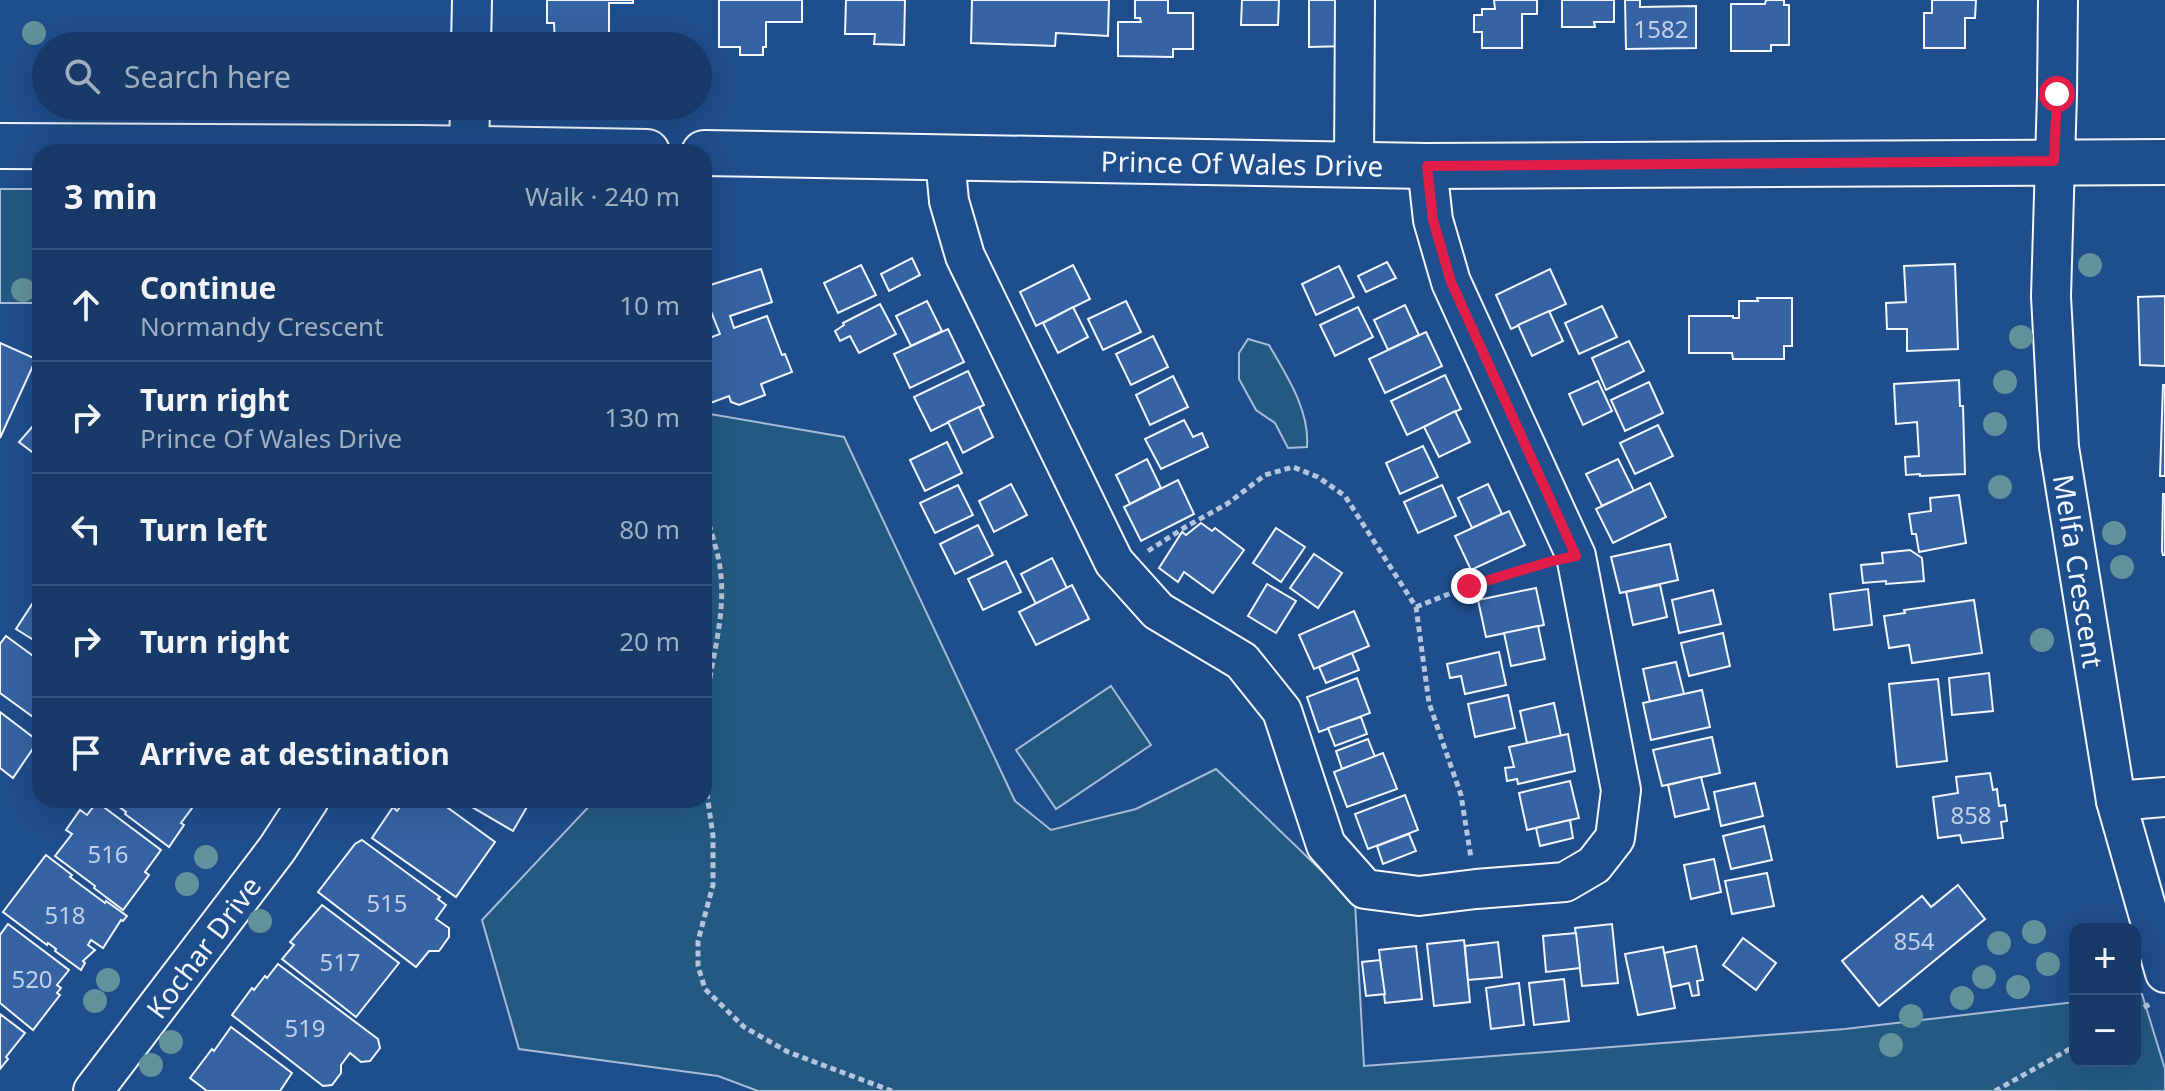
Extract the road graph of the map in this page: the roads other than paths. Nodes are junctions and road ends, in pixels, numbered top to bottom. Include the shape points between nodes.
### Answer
1 (472, 0) edge
2 (1355, 0) edge
3 (2058, 0) edge
4 (471, 32) edge
5 (470, 120) edge
6 (469, 144) edge
7 (0, 146) edge
8 (32, 146) edge
9 (712, 153) edge
10 (945, 158) junction
11 (2054, 161) junction
12 (2165, 162) edge
13 (1354, 165) junction
14 (1427, 166) junction
15 (2165, 797) edge
16 (2116, 801) junction
17 (304, 808) edge
18 (2165, 973) edge
19 (93, 1091) edge

1 - 4 street
2 - 13 street
3 - 11 street, Melfa Crescent
5 - 6 street
7 - 8 main road
9 - 10 main road, Prince Of Wales Drive
10 - 13 main road, Prince Of Wales Drive
10 - 14 street via 949,201 965,256 1114,562 1158,611 1242,661 1282,711 1326,845 1365,889 1419,896 1565,882 1594,865 1615,838 1621,790 1576,556 1451,282 1433,220
11 - 12 main road, Prince Of Wales Drive
11 - 14 main road, Prince Of Wales Drive
11 - 16 street, Melfa Crescent via 2051,296 2059,447
13 - 14 main road, Prince Of Wales Drive
15 - 16 street
16 - 18 street, Melfa Crescent
17 - 19 street, Kochar Drive

